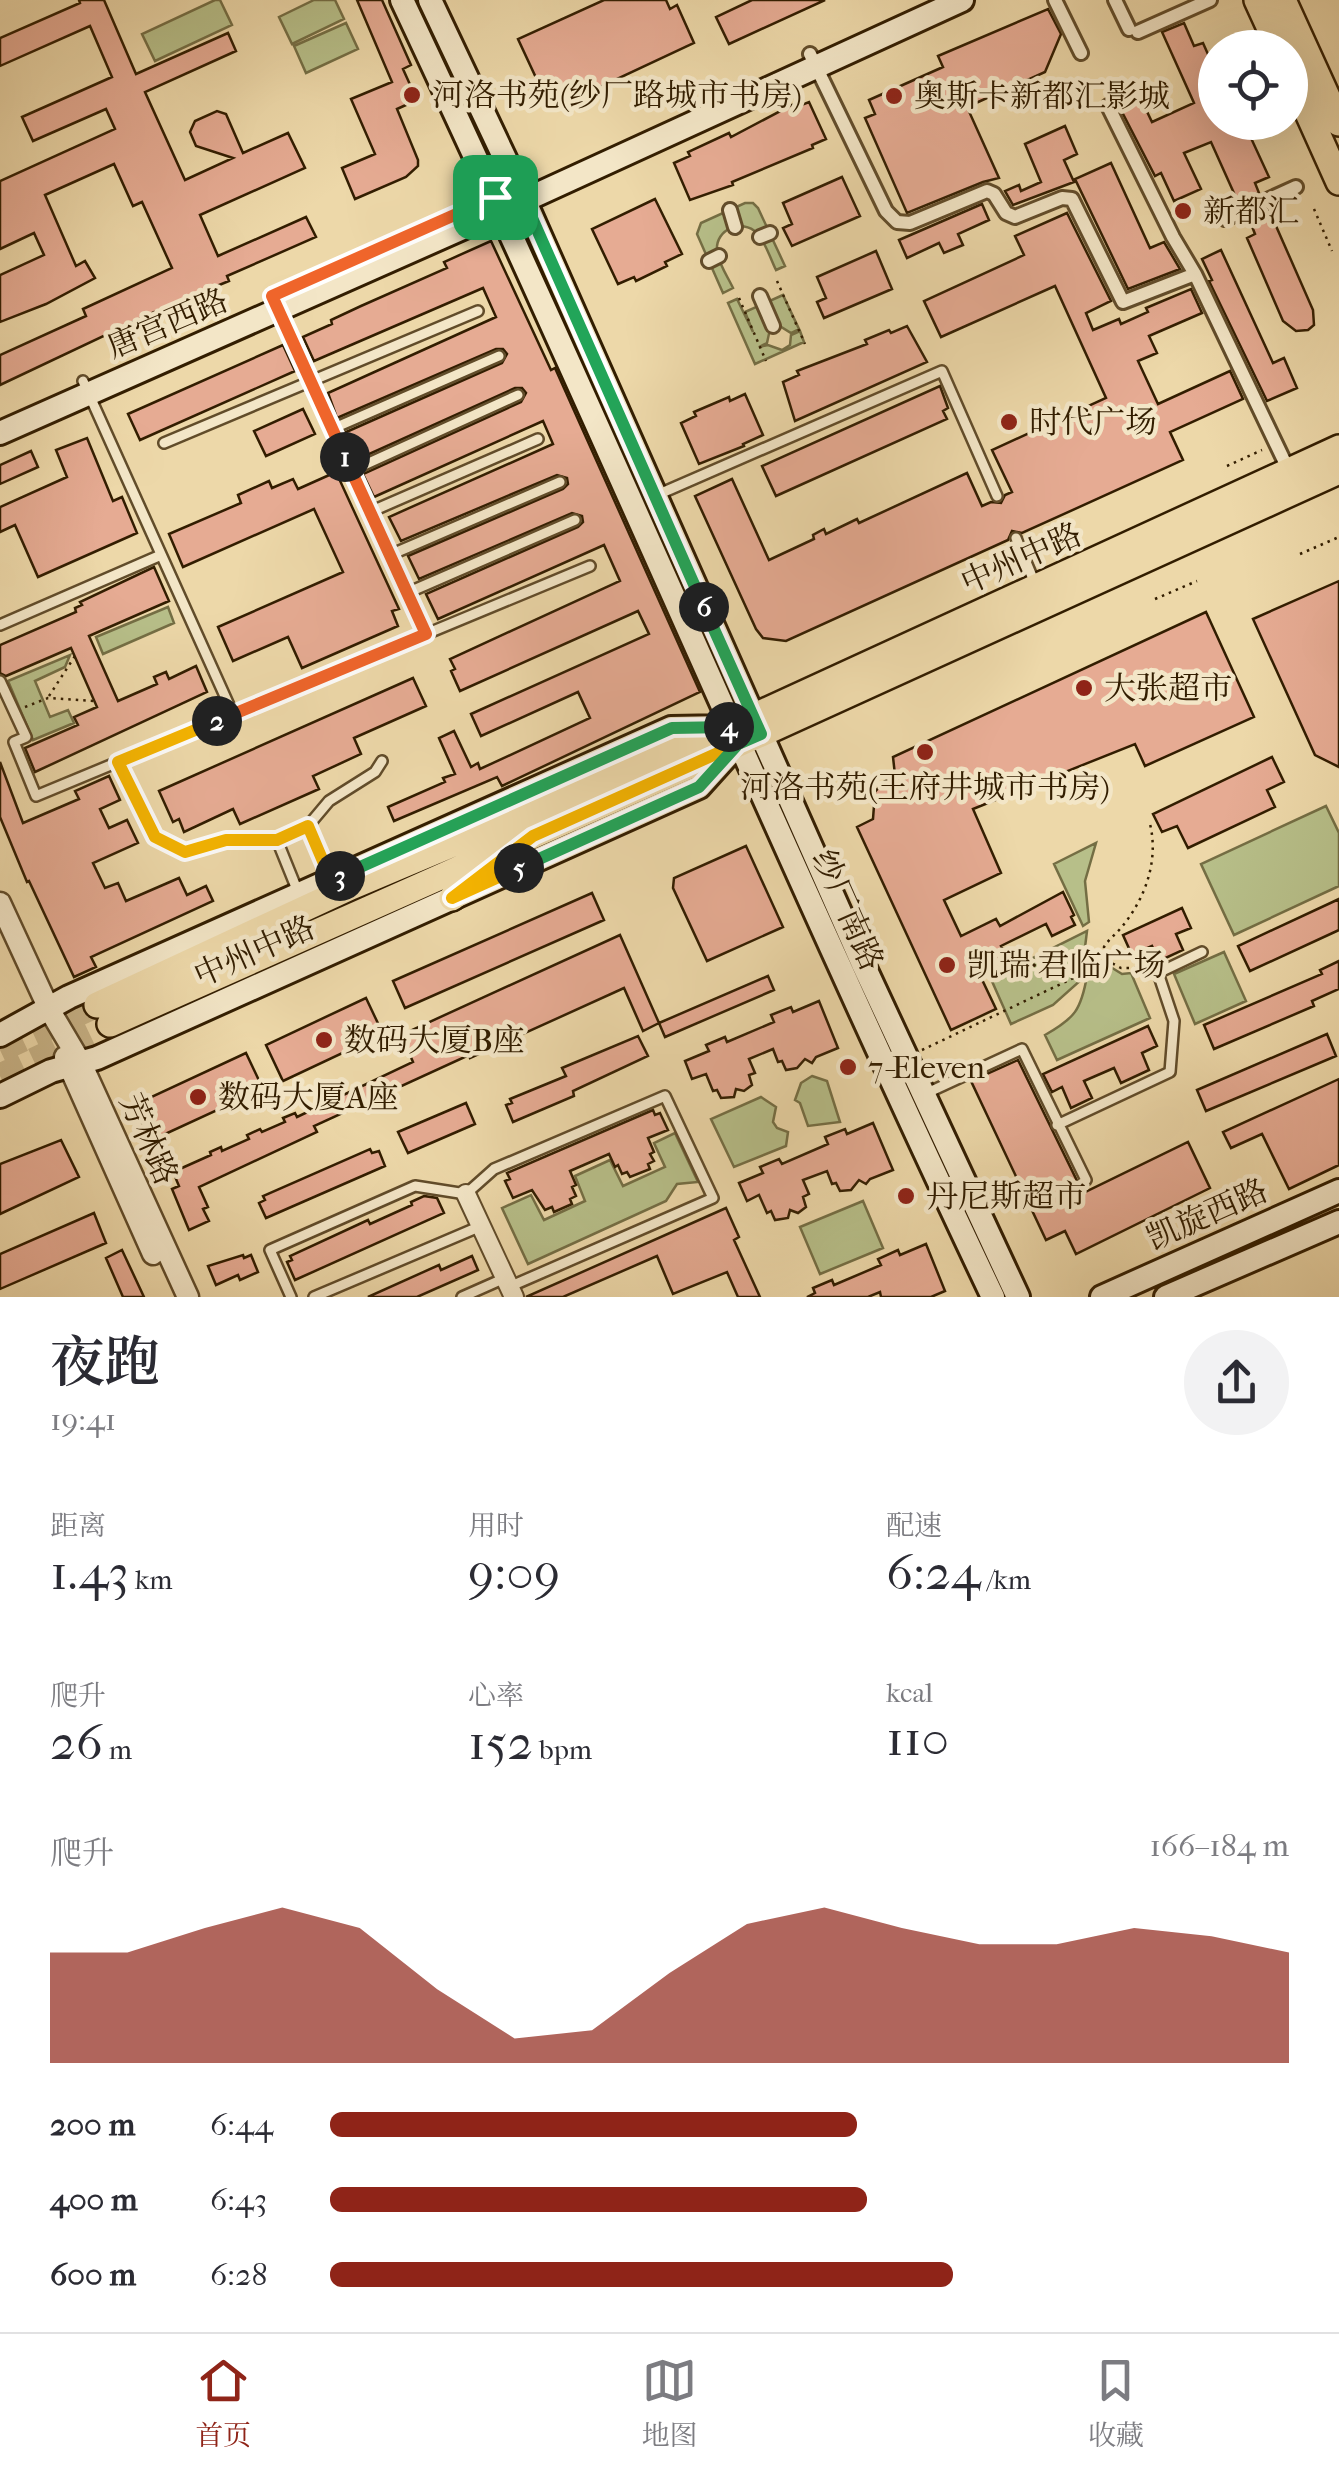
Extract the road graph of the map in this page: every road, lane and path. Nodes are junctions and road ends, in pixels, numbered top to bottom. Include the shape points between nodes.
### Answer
1 (402, 0) edge
2 (430, 0) edge
3 (927, 0) edge
4 (962, 0) edge
5 (1056, 0) edge
6 (1115, 0) edge
7 (1210, 0) edge
8 (1258, 0) edge
9 (1284, 0) edge
10 (1271, 30) edge
11 (1082, 53) dead end
12 (813, 61) junction
13 (1108, 106) dead end
14 (1308, 112) edge
15 (1339, 124) edge
16 (1339, 182) edge
17 (1296, 187) dead end
18 (520, 193) junction
19 (498, 204) junction
20 (1314, 209) dead end
21 (730, 210) dead end
22 (1225, 219) dead end
23 (735, 226) dead end
24 (1332, 251) dead end
25 (1195, 274) junction
26 (777, 281) dead end
27 (760, 296) dead end
28 (738, 298) dead end
29 (275, 303) junction
30 (478, 312) dead end
31 (774, 326) dead end
32 (805, 344) dead end
33 (499, 356) dead end
34 (766, 361) dead end
35 (311, 382) junction
36 (86, 387) junction
37 (518, 395) dead end
38 (0, 417) edge
39 (332, 428) junction
40 (0, 433) edge
41 (538, 440) dead end
42 (164, 443) dead end
43 (1273, 446) dead end
44 (1339, 448) edge
45 (1227, 466) dead end
46 (352, 470) junction
47 (1339, 470) edge
48 (1289, 471) junction
49 (560, 482) dead end
50 (655, 496) junction
51 (997, 496) dead end
52 (370, 512) junction
53 (575, 520) dead end
54 (1339, 537) edge
55 (1016, 538) dead end
56 (1300, 554) dead end
57 (390, 555) junction
58 (160, 556) junction
59 (590, 566) dead end
60 (1197, 581) dead end
61 (1036, 586) junction
62 (407, 593) junction
63 (1155, 600) dead end
64 (0, 624) edge
65 (426, 634) junction
66 (75, 656) dead end
67 (0, 681) edge
68 (48, 698) junction
69 (95, 701) dead end
70 (14, 712) junction
71 (234, 714) junction
72 (746, 730) junction
73 (382, 761) dead end
74 (118, 762) junction
75 (1150, 824) dead end
76 (308, 826) junction
77 (533, 836) junction
78 (277, 840) junction
79 (331, 880) junction
80 (299, 894) junction
81 (452, 898) junction
82 (0, 903) edge
83 (1202, 952) dead end
84 (1105, 959) junction
85 (1140, 968) dead end
86 (49, 1008) junction
87 (0, 1035) edge
88 (907, 1057) junction
89 (75, 1065) junction
90 (924, 1094) junction
91 (0, 1096) edge
92 (1057, 1125) junction
93 (1086, 1180) dead end
94 (1339, 1191) edge
95 (466, 1194) junction
96 (1339, 1222) edge
97 (481, 1226) junction
98 (510, 1287) edge
99 (172, 1297) edge
100 (188, 1297) edge
101 (291, 1297) edge
102 (314, 1297) edge
103 (462, 1297) edge
104 (993, 1297) edge
105 (1018, 1297) edge
106 (1102, 1297) edge
107 (1166, 1297) edge

1 - 19 main road, 纱厂南路
2 - 18 main road, 纱厂南路
3 - 12 main road, 唐宫西路
4 - 12 main road, 唐宫西路
5 - 11 street
6 - 7 street via 1133,30
8 - 10 main road
9 - 15 main road
12 - 18 main road, 唐宫西路
12 - 25 street via 897,222 910,223 987,191 1015,217 1072,199 1123,302
13 - 25 street
14 - 16 main road
17 - 22 street
18 - 19 main road, 唐宫西路
18 - 50 main road, 纱厂南路
19 - 29 main road, 唐宫西路
19 - 72 main road, 纱厂南路
20 - 24 path
21 - 23 street
25 - 48 street
26 - 32 path
27 - 31 street
28 - 34 path
29 - 35 lane
29 - 36 main road, 唐宫西路
30 - 35 lane
33 - 39 lane
35 - 39 lane
35 - 42 lane
36 - 38 main road, 唐宫西路
36 - 40 main road, 唐宫西路
36 - 58 lane
37 - 46 lane
39 - 46 lane
41 - 52 lane
43 - 45 path
44 - 48 main road, 中州中路
46 - 52 lane
47 - 72 main road, 中州中路
48 - 61 main road, 中州中路
49 - 57 lane
50 - 51 lane via 942,371
50 - 72 main road, 纱厂南路
52 - 57 lane
53 - 62 lane
54 - 56 path
55 - 61 lane
57 - 62 lane
58 - 64 lane
58 - 71 lane
59 - 65 lane
60 - 63 path
61 - 72 main road, 中州中路
62 - 65 lane
65 - 71 lane
66 - 68 path
67 - 70 lane
68 - 69 path
68 - 70 path
70 - 74 lane via 26,737 14,742 36,796
71 - 74 lane
72 - 77 main road, 中州中路
72 - 77 main road, 中州中路 via 351,887 104,1015
72 - 79 main road, 中州中路 via 672,728
72 - 81 main road, 中州中路 via 699,787
72 - 88 main road, 纱厂南路
72 - 104 main road, 纱厂南路 via 835,962
73 - 76 lane
74 - 78 lane via 155,837 169,846 185,852 226,840
75 - 84 path via 1148,882 1104,947
76 - 78 lane
76 - 79 lane
77 - 81 main road
78 - 80 lane
79 - 80 main road, 中州中路
80 - 86 main road, 中州中路
81 - 89 main road, 中州中路
82 - 86 street, 芳林路
83 - 92 lane via 1158,973 1174,1021 1170,1072
84 - 85 path
84 - 88 path
86 - 87 main road, 中州中路
86 - 89 street, 芳林路
88 - 90 main road, 纱厂南路
89 - 91 main road, 中州中路
89 - 99 street, 芳林路
89 - 100 street, 芳林路
90 - 92 lane via 1022,1049
90 - 105 main road, 纱厂南路
92 - 93 lane
94 - 106 main road, 凯旋西路
95 - 97 street
95 - 98 lane via 494,1169 665,1096 713,1198
95 - 101 lane via 416,1186 270,1250
96 - 107 main road, 凯旋西路
97 - 98 street
97 - 102 lane
98 - 103 lane

